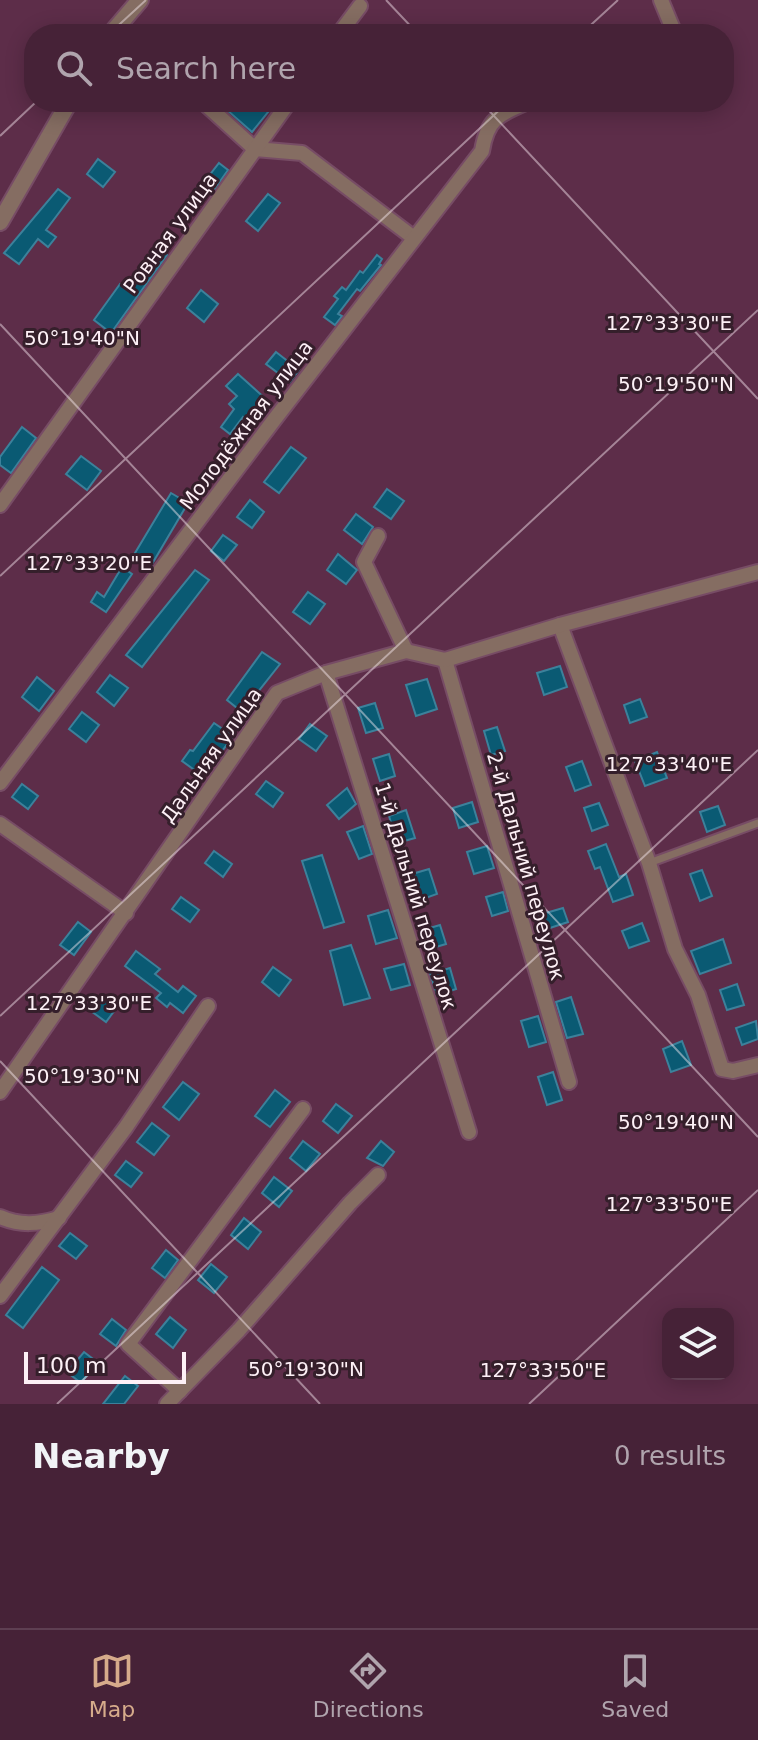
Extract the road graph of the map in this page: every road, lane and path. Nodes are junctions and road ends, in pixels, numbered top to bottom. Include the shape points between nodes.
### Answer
1 (140, 0) edge
2 (661, 0) edge
3 (360, 6) dead end
4 (125, 24) edge
5 (346, 24) edge
6 (671, 24) edge
7 (63, 112) edge
8 (214, 112) edge
9 (282, 112) edge
10 (508, 112) edge
11 (255, 149) junction
12 (0, 222) edge
13 (414, 238) junction
14 (0, 505) edge
15 (378, 536) dead end
16 (758, 572) edge
17 (560, 625) junction
18 (406, 651) junction
19 (445, 660) junction
20 (326, 673) junction
21 (0, 783) edge
22 (758, 823) edge
23 (0, 824) edge
24 (649, 863) junction
25 (126, 913) junction
26 (208, 1006) dead end
27 (758, 1065) edge
28 (569, 1082) dead end
29 (0, 1092) edge
30 (303, 1109) dead end
31 (469, 1132) dead end
32 (378, 1175) dead end
33 (0, 1217) edge
34 (59, 1218) junction
35 (0, 1296) edge
36 (180, 1391) junction
37 (167, 1404) edge

1 - 4 street
2 - 6 street
3 - 5 street
7 - 12 street
8 - 11 street
9 - 11 street, Ровная улица
10 - 13 street, Молодёжная улица via 490,124 482,151
11 - 13 street via 302,153
11 - 14 street, Ровная улица
13 - 21 street, Молодёжная улица
15 - 18 street via 364,562
16 - 17 street, Дальняя улица
17 - 19 street, Дальняя улица
17 - 24 street
18 - 19 street, Дальняя улица
18 - 20 street, Дальняя улица
19 - 28 street, 2-й Дальний переулок
20 - 25 street, Дальняя улица via 277,693
20 - 31 street, 1-й Дальний переулок
22 - 24 lane
23 - 25 street
24 - 27 street via 675,949 698,995 722,1069
25 - 29 street, Дальняя улица
26 - 34 street
30 - 36 street via 128,1344
32 - 36 street
33 - 34 street via 40,1224
34 - 35 street
36 - 37 street

